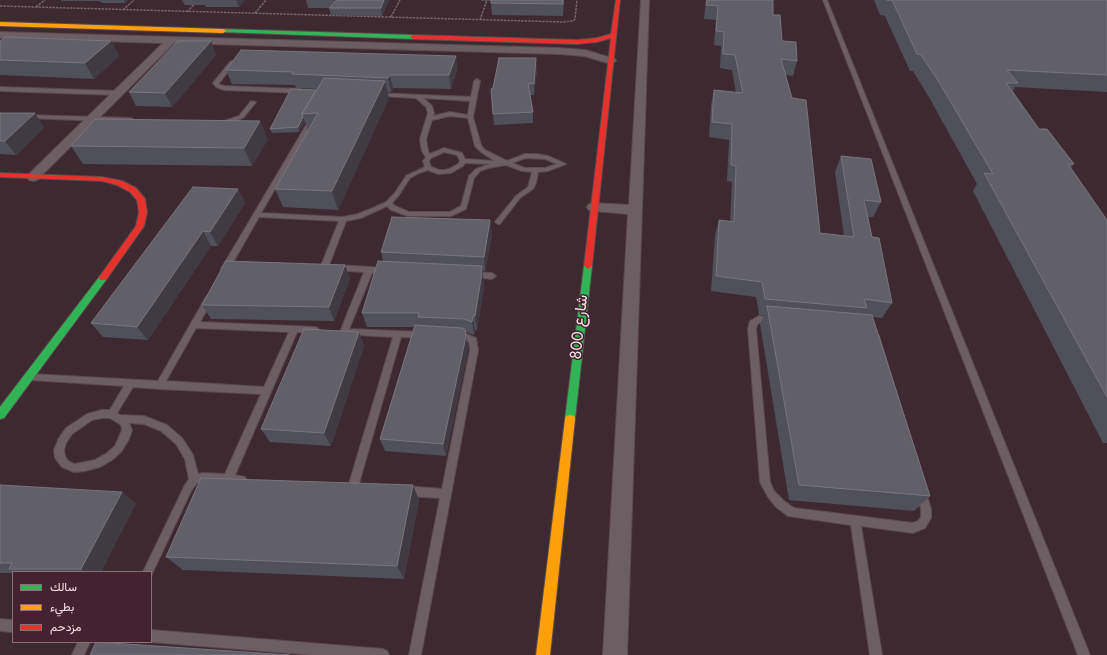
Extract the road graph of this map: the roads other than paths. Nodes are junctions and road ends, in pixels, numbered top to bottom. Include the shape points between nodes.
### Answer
1 (618, 0) edge
2 (646, 0) edge
3 (825, 0) edge
4 (0, 24) edge
5 (311, 34) junction
6 (0, 35) edge
7 (614, 35) junction
8 (170, 40) junction
9 (304, 44) junction
10 (239, 56) edge
11 (611, 62) junction
12 (476, 82) dead end
13 (0, 89) edge
14 (305, 91) edge
15 (118, 93) junction
16 (372, 94) edge
17 (417, 96) junction
18 (473, 99) junction
19 (253, 102) dead end
20 (316, 113) edge
21 (23, 116) edge
22 (470, 117) junction
23 (92, 118) junction
24 (430, 119) junction
25 (137, 120) edge
26 (213, 123) edge
27 (429, 157) junction
28 (463, 161) junction
29 (508, 163) junction
30 (428, 168) junction
31 (535, 171) junction
32 (0, 175) edge
33 (33, 176) junction
34 (388, 203) junction
35 (594, 207) junction
36 (636, 210) junction
37 (257, 215) junction
38 (342, 219) junction
39 (498, 222) dead end
40 (369, 270) junction
41 (392, 271) edge
42 (469, 275) edge
43 (492, 276) dead end
44 (221, 277) edge
45 (214, 291) edge
46 (194, 325) junction
47 (294, 330) junction
48 (322, 331) edge
49 (398, 334) junction
50 (428, 336) edge
51 (451, 336) edge
52 (28, 377) junction
53 (131, 383) junction
54 (160, 385) junction
55 (267, 391) junction
56 (0, 415) edge
57 (116, 416) junction
58 (228, 479) junction
59 (194, 480) junction
60 (251, 480) edge
61 (353, 487) edge
62 (392, 490) edge
63 (446, 494) junction
64 (855, 521) junction
65 (148, 571) edge
66 (0, 625) edge
67 (12, 626) edge
68 (152, 636) edge
69 (84, 643) edge
70 (78, 655) edge
71 (383, 655) edge
72 (415, 655) edge
73 (543, 655) edge
74 (616, 655) edge
75 (876, 655) edge
76 (1084, 655) edge

1 - 7 street, شارع 800
2 - 36 street
3 - 76 lane
4 - 5 street
5 - 7 street via 577,42
5 - 9 street
6 - 8 street via 22,38
7 - 11 street, شارع 800
8 - 9 street
8 - 15 street
9 - 11 street via 575,52 595,55
10 - 14 lane via 216,83 218,86
11 - 35 street, شارع 800
12 - 18 lane
13 - 15 lane
15 - 23 street
16 - 17 lane
17 - 18 lane
17 - 24 lane via 429,106
18 - 22 lane
19 - 26 lane via 241,117 228,122
20 - 37 lane
21 - 23 lane
22 - 24 lane via 450,114
22 - 29 lane via 478,146 498,160
23 - 25 lane
23 - 33 street
24 - 27 lane via 423,139
27 - 28 lane via 438,152 450,151 460,154
27 - 30 lane via 426,161
28 - 29 lane
28 - 30 lane via 457,168 445,172
29 - 31 lane
29 - 31 lane via 536,156 563,164
29 - 34 lane via 478,170 472,176 464,206 451,214 408,214 396,210
30 - 34 lane via 408,177
31 - 39 lane via 531,188 518,197
32 - 33 street
33 - 52 street via 102,179 119,183 133,190 141,199 143,212 140,226 130,241
34 - 38 lane via 359,216
35 - 36 street
35 - 73 street, شارع 800
36 - 74 street
37 - 38 lane
37 - 44 lane via 233,263
38 - 40 lane via 320,268
40 - 41 lane
40 - 49 lane via 340,332
42 - 43 lane
45 - 46 lane
46 - 47 lane
46 - 54 lane
47 - 48 lane
47 - 55 lane
49 - 50 lane
49 - 61 lane
51 - 63 lane via 472,340 474,350
52 - 53 lane
52 - 56 street
53 - 54 lane
53 - 57 lane
54 - 55 lane
55 - 58 lane
57 - 57 lane via 102,414 90,417 69,432 59,450 60,458 65,464 74,468 97,464 118,449 127,430 126,422
57 - 59 lane via 144,420 164,428 179,441 190,458
58 - 59 lane via 203,477
58 - 60 lane
59 - 65 lane
62 - 63 lane
63 - 72 lane
64 - 64 lane via 913,528 921,525 926,518 926,509 875,336 863,328 759,319 753,323 752,329 765,482 771,494 792,513
64 - 75 lane
66 - 67 lane
68 - 71 lane
69 - 70 lane

